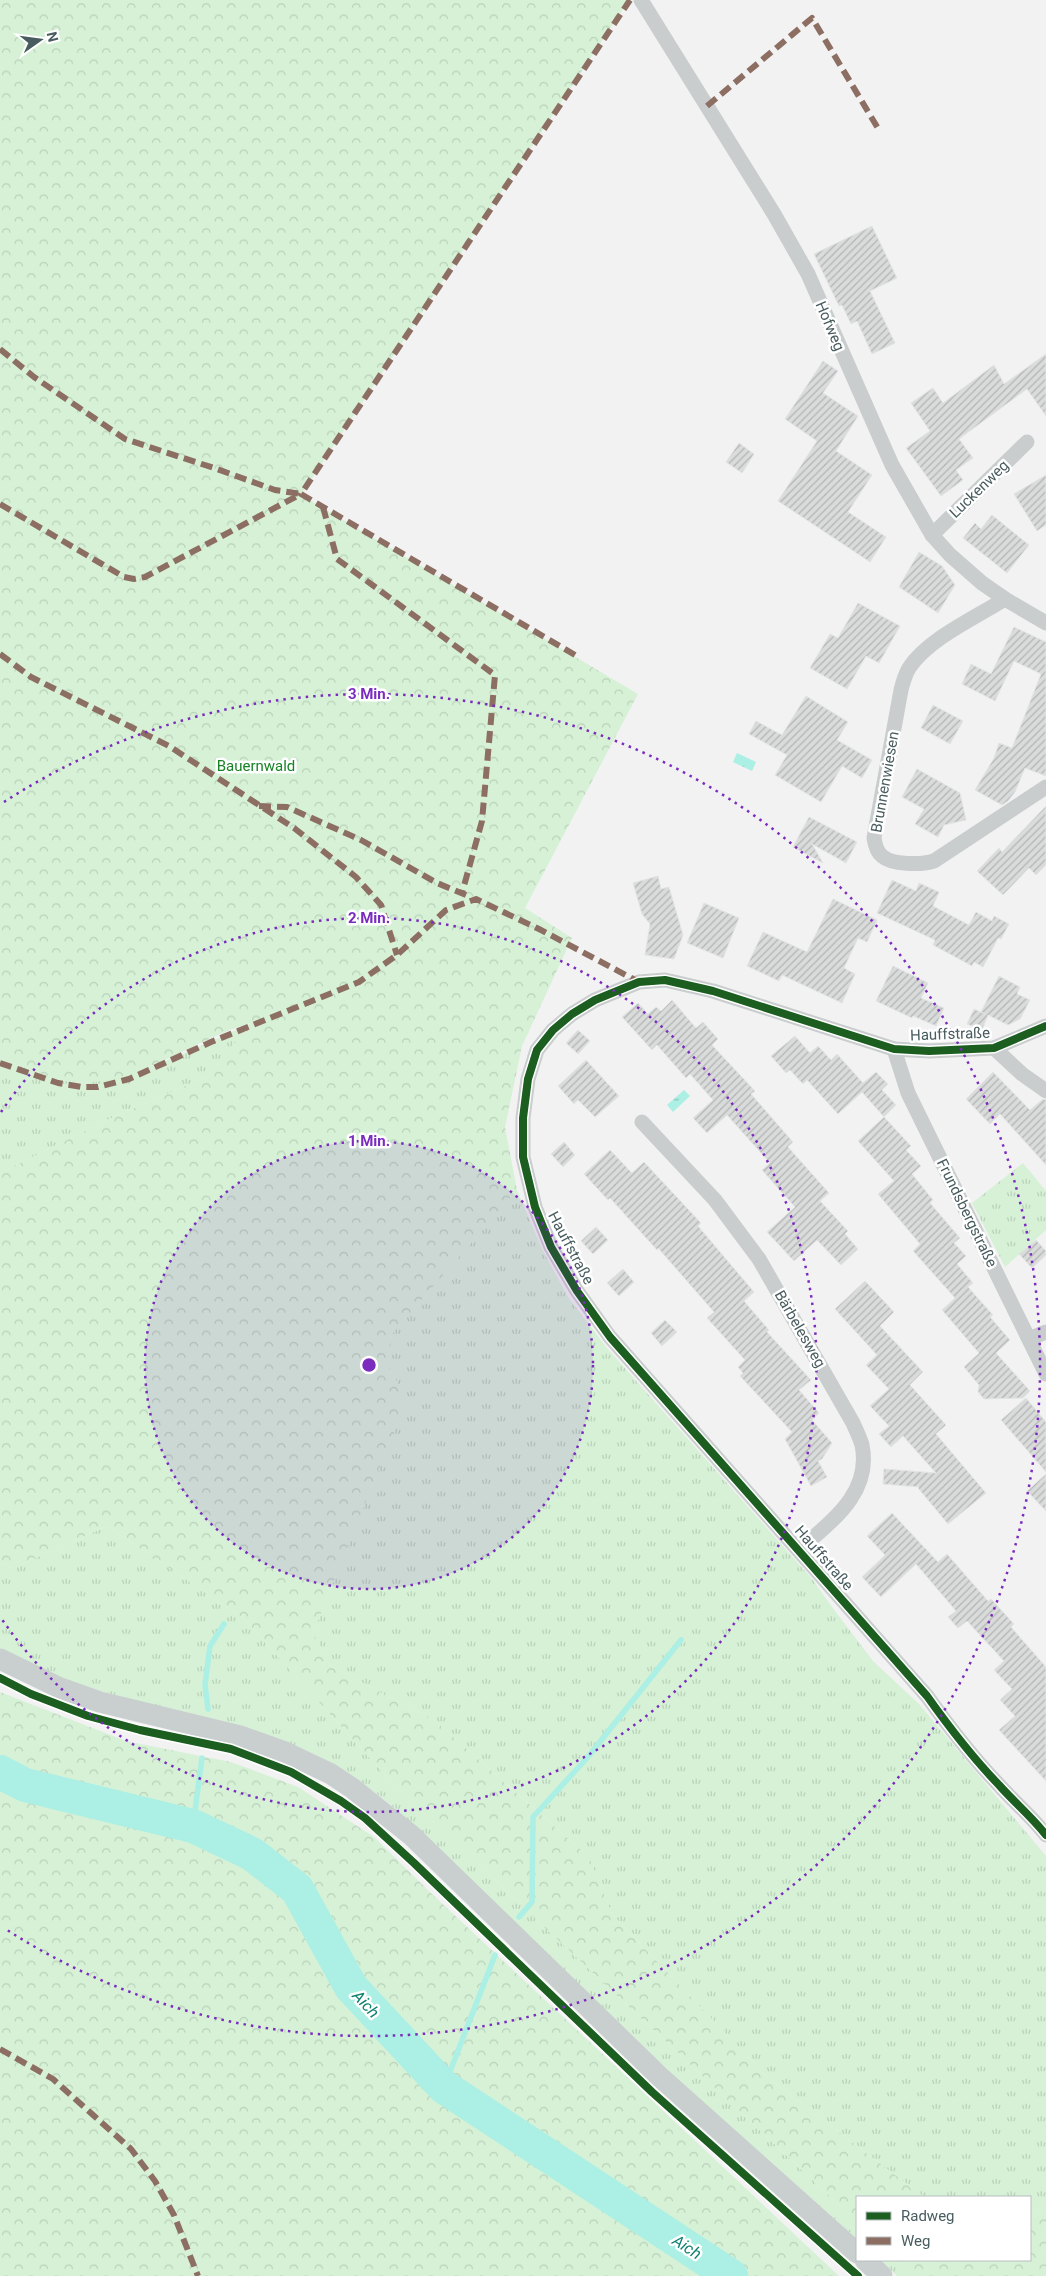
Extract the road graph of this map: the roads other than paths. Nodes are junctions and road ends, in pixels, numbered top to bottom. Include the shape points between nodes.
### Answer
1 (641, 0) edge
2 (1027, 442) dead end
3 (932, 535) junction
4 (1005, 599) junction
5 (1046, 623) edge
6 (1046, 787) edge
7 (1046, 1026) edge
8 (994, 1048) junction
9 (894, 1049) junction
10 (1046, 1091) edge
11 (642, 1122) dead end
12 (1046, 1332) edge
13 (1029, 1339) junction
14 (1046, 1374) edge
15 (799, 1550) junction
16 (0, 1659) edge
17 (1046, 1835) edge
18 (856, 2252) edge
19 (865, 2261) edge
20 (882, 2276) edge

1 - 3 street, Hofweg via 808,274 892,465
2 - 3 street, Luckenweg
3 - 4 street, Hofweg via 956,561
4 - 5 street, Hofweg
4 - 6 street, Brunnenwiesen via 934,643 909,669 901,690 874,838 876,847 888,860 916,864 934,861
7 - 8 street, Hauffstraße
8 - 9 street, Hauffstraße via 929,1052
8 - 10 street
9 - 13 street, Frundsbergstraße via 908,1093
9 - 15 street, Hauffstraße via 713,990 665,980 639,982 595,1000 553,1030 537,1050 528,1079 523,1157 535,1208 551,1247 610,1337
11 - 15 street, Bärbelesweg via 715,1200 759,1258 853,1423 862,1446 858,1487 845,1509
12 - 13 street
13 - 14 street, Frundsbergstraße
15 - 17 street, Hauffstraße via 926,1696 993,1779
16 - 18 main road via 60,1688 100,1702 240,1736 286,1752 352,1788 410,1835 659,2076
19 - 20 main road

